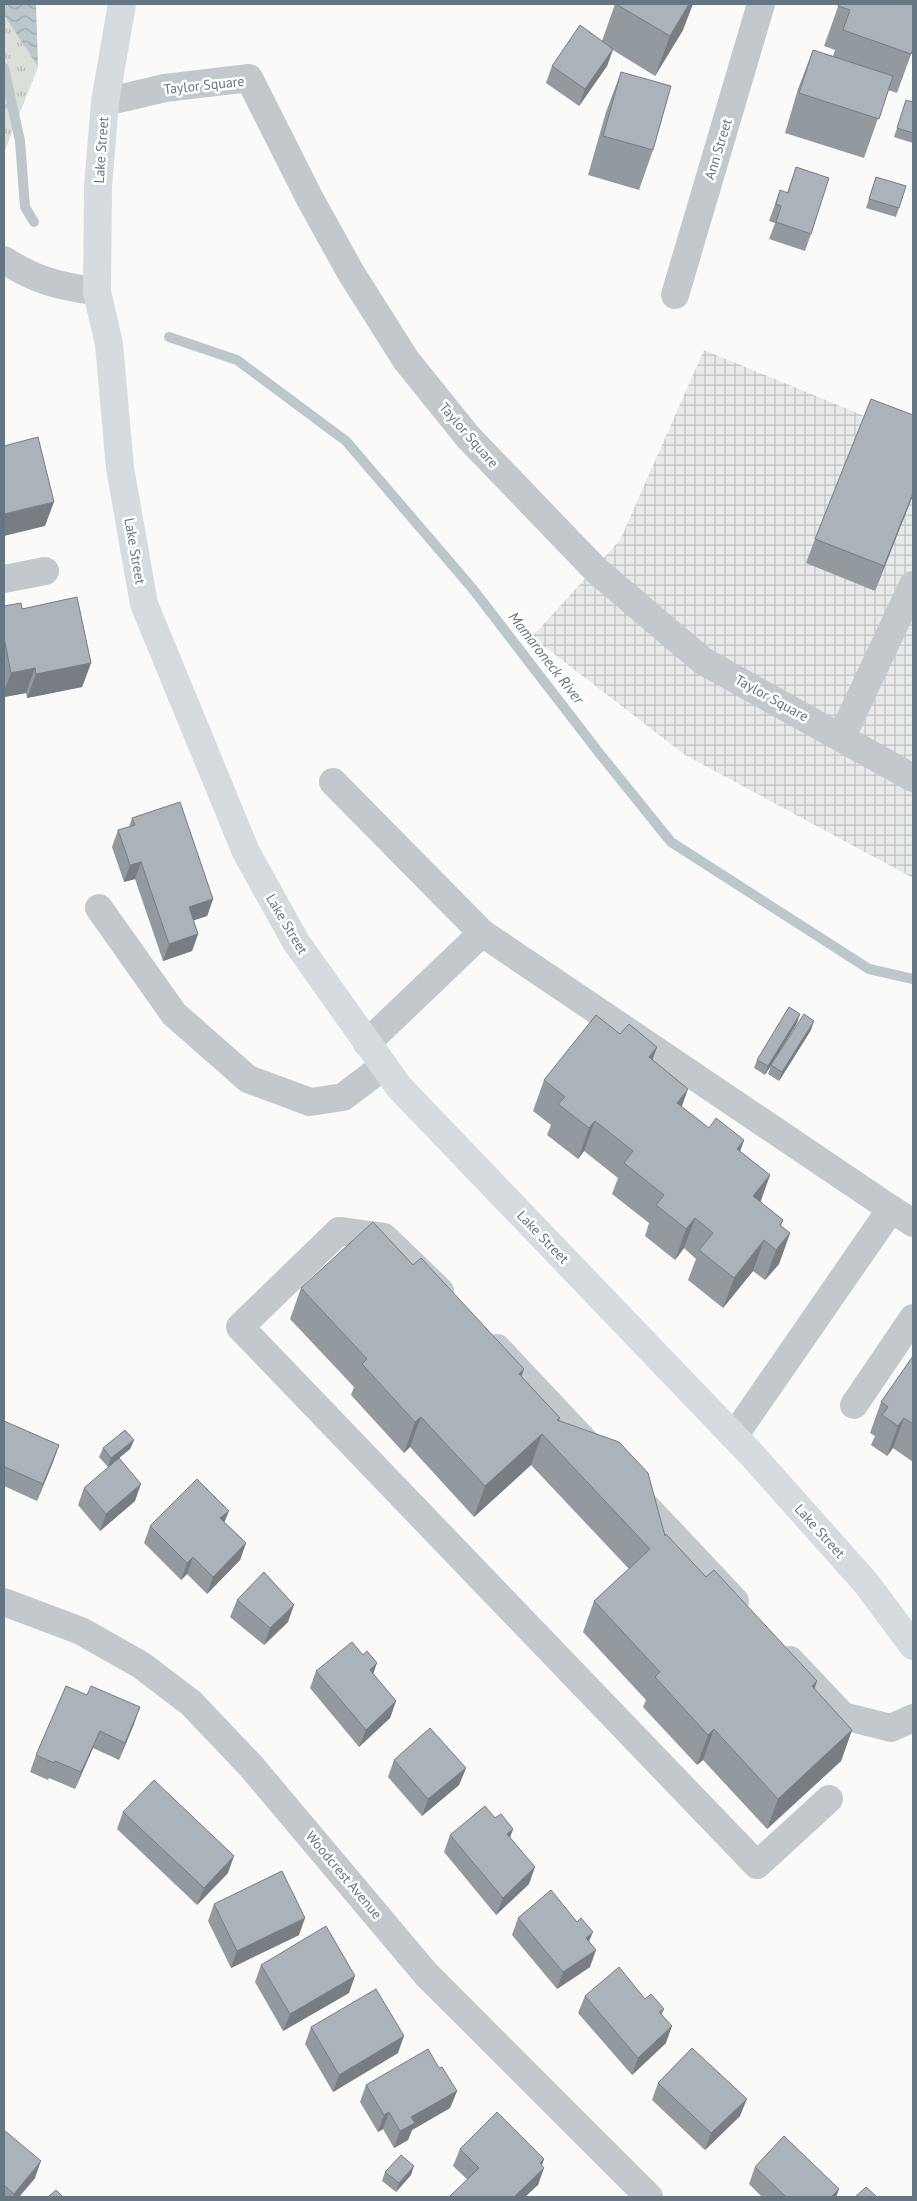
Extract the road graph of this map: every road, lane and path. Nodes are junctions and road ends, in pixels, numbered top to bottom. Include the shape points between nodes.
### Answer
1 (122, 4) edge
2 (761, 4) edge
3 (105, 102) junction
4 (4, 260) edge
5 (97, 292) junction
6 (675, 295) dead end
7 (45, 571) dead end
8 (4, 579) edge
9 (913, 585) edge
10 (842, 736) junction
11 (913, 778) edge
12 (333, 782) dead end
13 (99, 908) dead end
14 (482, 933) junction
15 (367, 1043) junction
16 (384, 1066) junction
17 (902, 1216) edge
18 (460, 1310) edge
19 (913, 1318) edge
20 (481, 1331) edge
21 (854, 1405) dead end
22 (734, 1436) junction
23 (4, 1602) edge
24 (754, 1622) edge
25 (775, 1643) edge
26 (913, 1646) edge
27 (913, 1718) edge
28 (829, 1799) dead end
29 (649, 2197) edge

1 - 3 main road, Lake Street
2 - 6 street, Ann Street
3 - 5 main road, Lake Street via 98,186
3 - 10 street, Taylor Square via 165,88 249,78 351,274 406,360 468,437 597,571 703,661
4 - 5 street via 49,284
5 - 15 main road, Lake Street via 109,344 120,468 144,604 246,852 296,942
7 - 8 street
9 - 10 street
10 - 11 street, Taylor Square
12 - 14 street
13 - 16 street via 174,1014 248,1079 310,1102 343,1097
14 - 15 street
14 - 17 street
15 - 16 main road, Lake Street
16 - 22 main road, Lake Street via 398,1087
17 - 22 street
18 - 28 street via 384,1237 339,1231 240,1327 757,1865
19 - 21 street
20 - 24 street
22 - 26 main road, Lake Street via 866,1583
23 - 29 street, Woodcrest Avenue via 82,1631 141,1665 191,1704 252,1766 426,1974
25 - 27 street via 843,1716 891,1728

